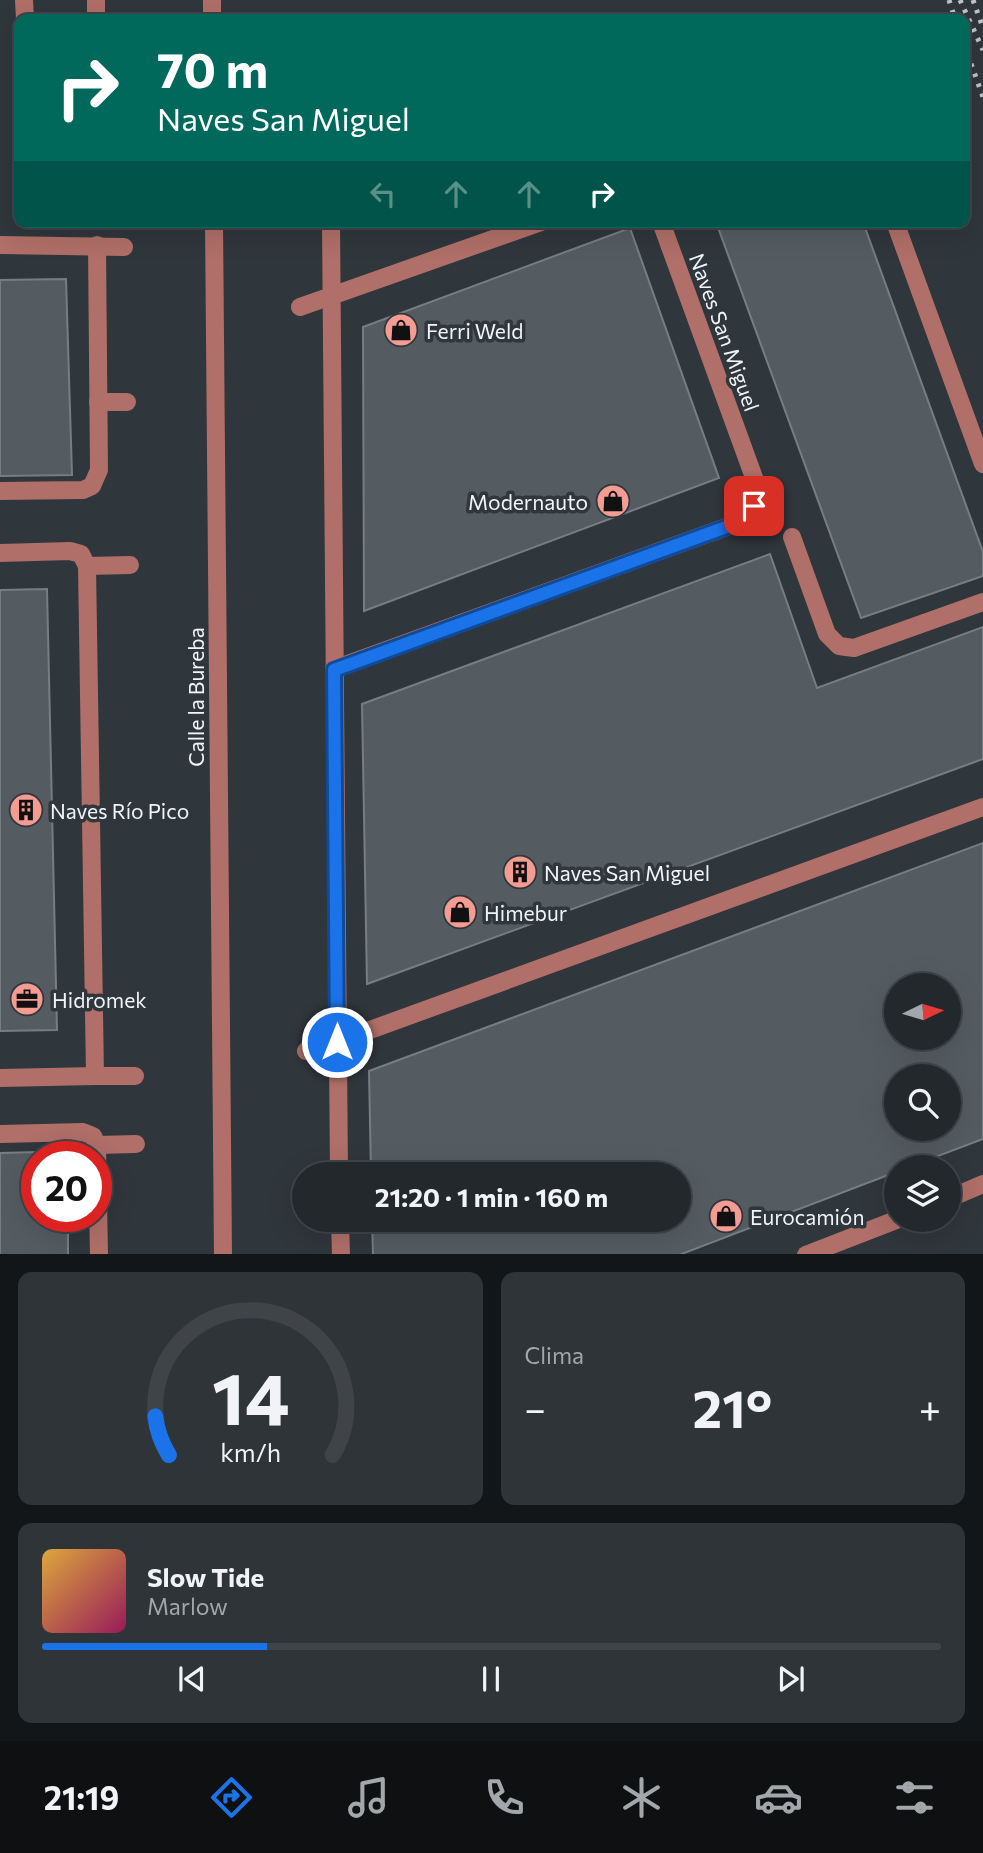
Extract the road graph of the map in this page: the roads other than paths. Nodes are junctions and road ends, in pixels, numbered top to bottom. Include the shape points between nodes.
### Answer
1 (214, 228) edge
2 (331, 228) edge
3 (524, 228) edge
4 (663, 228) edge
5 (897, 228) edge
6 (0, 245) edge
7 (97, 245) junction
8 (124, 247) dead end
9 (331, 297) junction
10 (300, 307) dead end
11 (98, 402) junction
12 (127, 402) dead end
13 (983, 464) edge
14 (0, 491) edge
15 (792, 537) dead end
16 (0, 553) edge
17 (130, 565) dead end
18 (87, 566) junction
19 (983, 602) edge
20 (334, 670) junction
21 (983, 807) edge
22 (337, 1042) junction
23 (306, 1051) dead end
24 (95, 1076) junction
25 (135, 1076) dead end
26 (0, 1078) edge
27 (0, 1134) edge
28 (96, 1141) edge
29 (112, 1144) edge
30 (136, 1144) dead end
31 (339, 1162) edge
32 (983, 1184) edge
33 (961, 1193) edge
34 (884, 1225) edge
35 (99, 1232) edge
36 (340, 1232) edge
37 (99, 1254) edge
38 (223, 1254) edge
39 (341, 1254) edge
40 (809, 1254) edge

1 - 38 street, Calle la Bureba
2 - 9 street
3 - 9 street
4 - 20 street, Naves San Miguel via 756,483 754,506 740,522
5 - 13 street
6 - 7 street
7 - 8 street
7 - 11 street
9 - 10 street
9 - 20 street
11 - 12 street
11 - 14 street via 99,470 92,486 83,490
15 - 19 street via 827,634 839,646 854,648
16 - 18 street via 70,551 81,554
17 - 18 street
18 - 24 street
20 - 22 street
21 - 22 street
22 - 23 street
22 - 31 street
24 - 25 street
24 - 26 street
27 - 28 street via 82,1132
29 - 30 street
32 - 33 street
34 - 40 street
35 - 37 street
36 - 39 street

